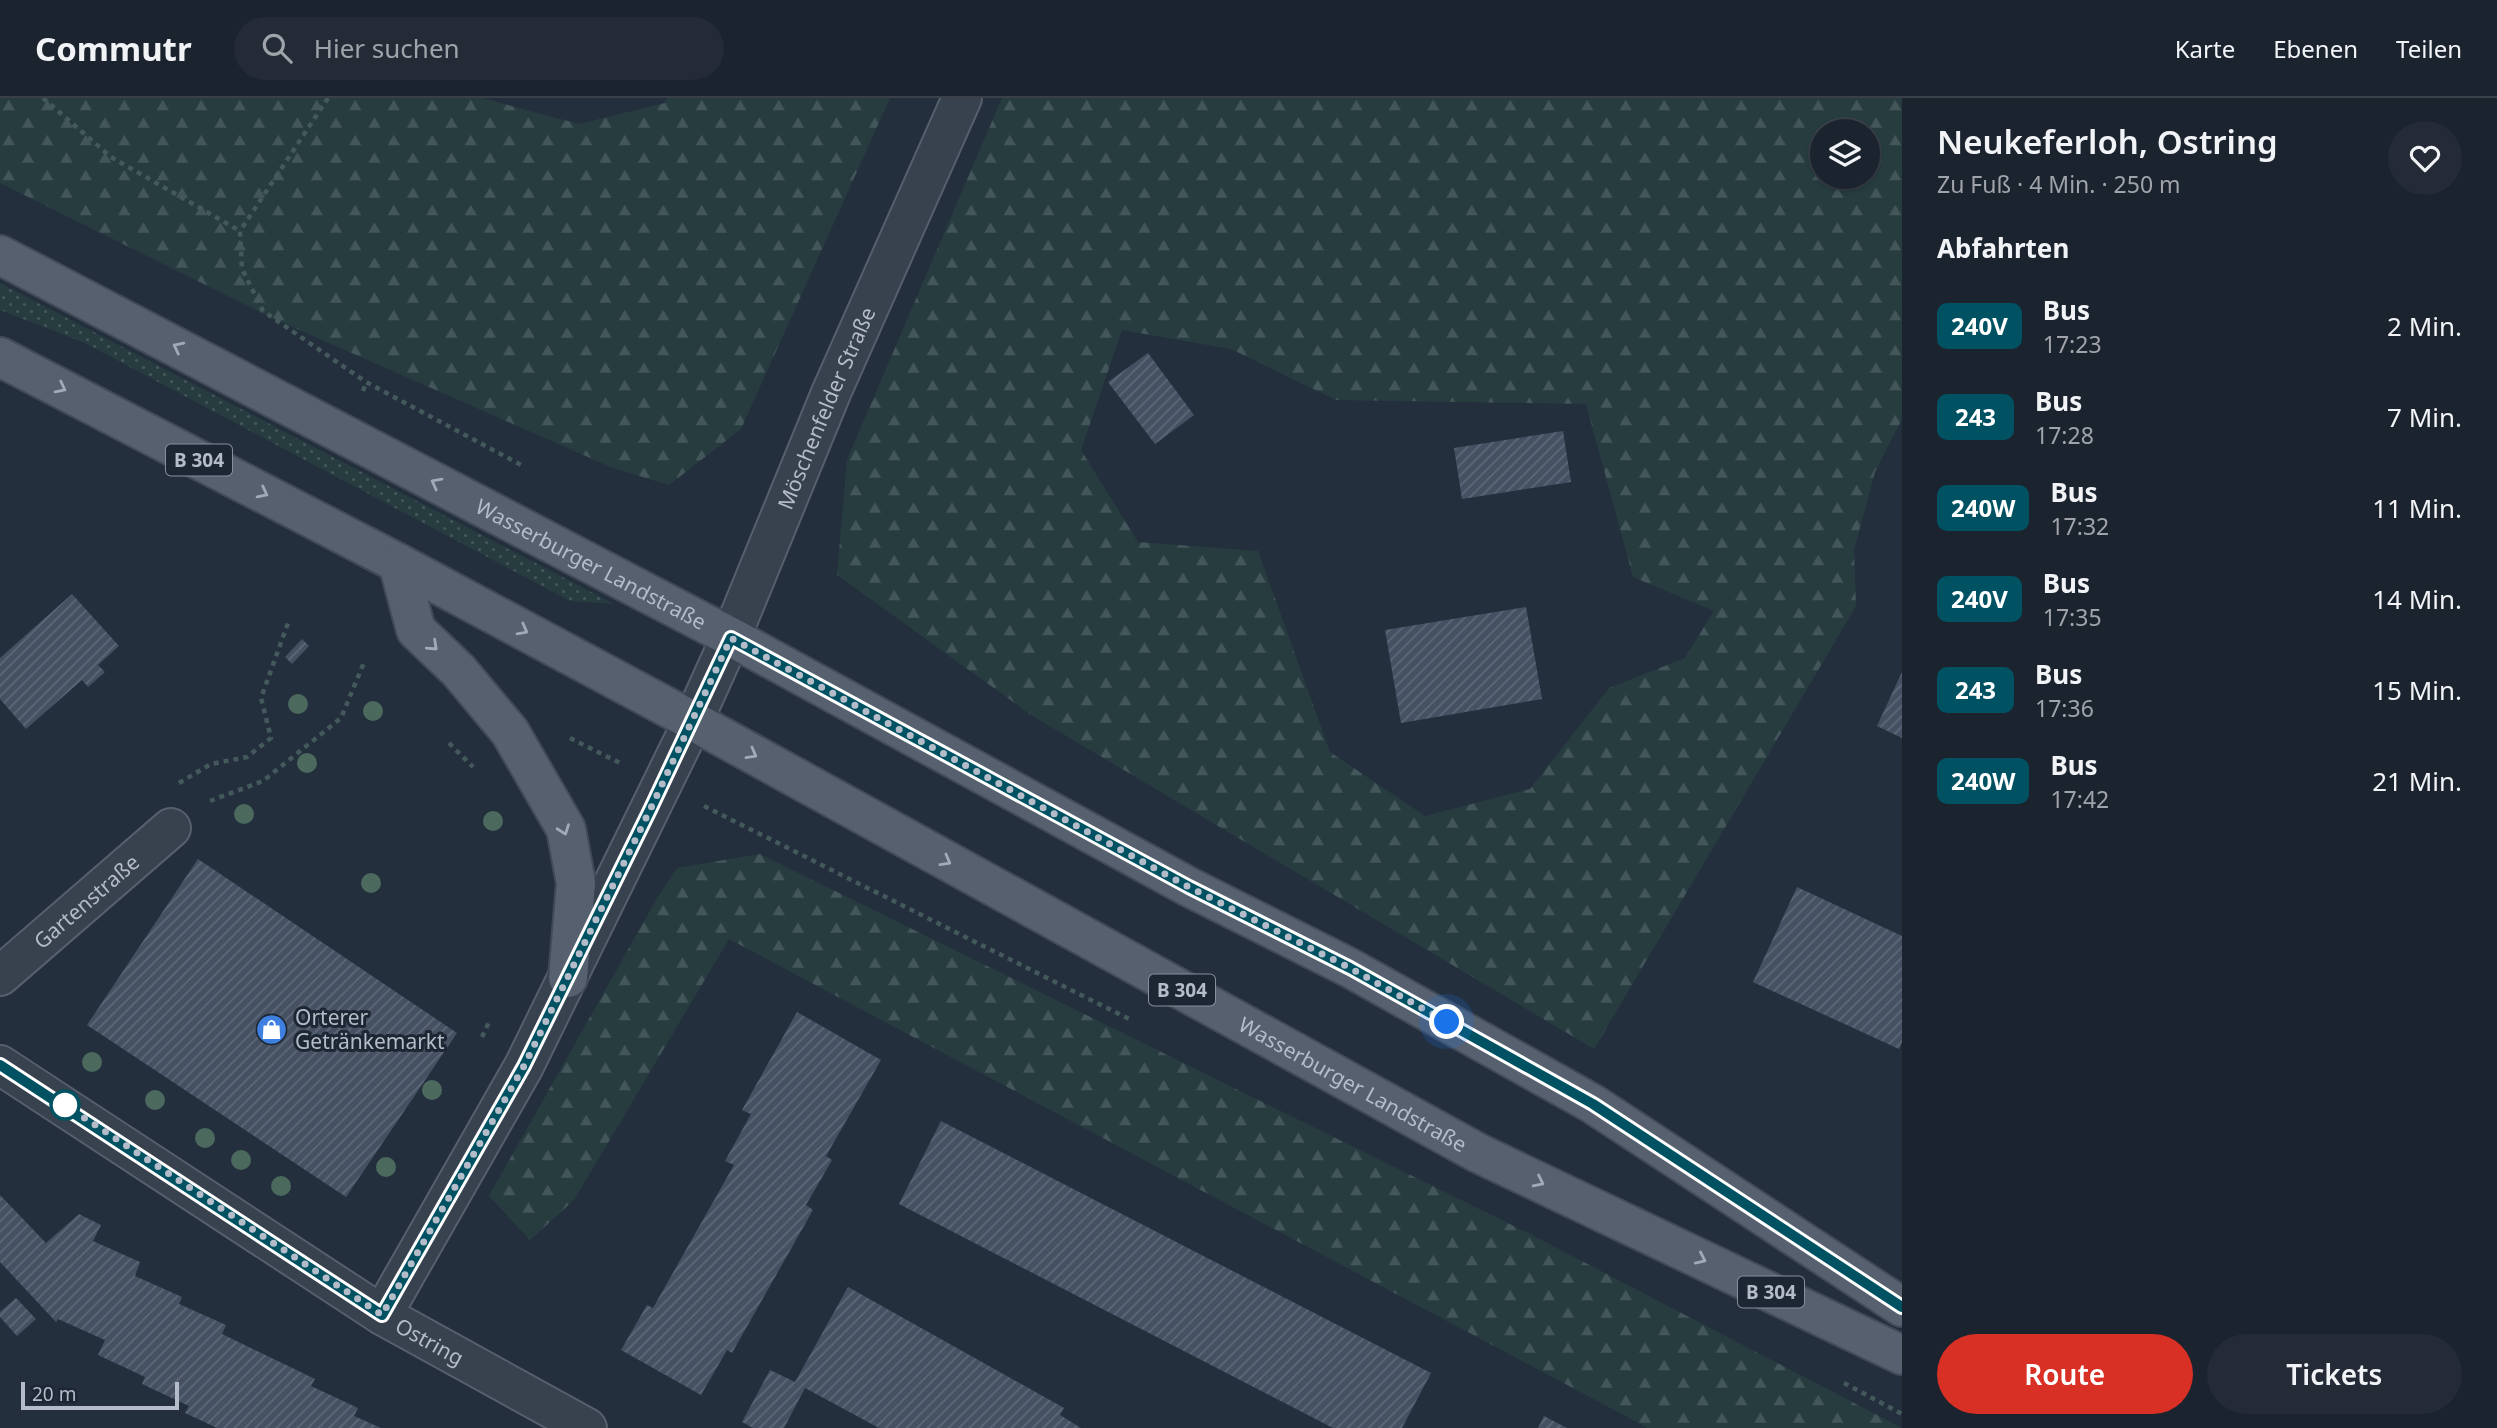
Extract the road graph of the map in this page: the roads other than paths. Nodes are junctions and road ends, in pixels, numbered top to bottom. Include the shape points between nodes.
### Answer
1 (962, 98) edge
2 (0, 255) edge
3 (0, 357) edge
4 (398, 563) junction
5 (731, 638) junction
6 (693, 721) junction
7 (171, 828) road end
8 (0, 976) edge
9 (568, 978) junction
10 (0, 1065) edge
11 (1902, 1307) edge
12 (382, 1315) junction
13 (1902, 1355) edge
14 (587, 1428) edge

1 - 5 street, Möschenfelder Straße via 831,393
5 -> 2 main road, Wasserburger Landstraße / B 304
3 -> 4 main road, Wasserburger Landstraße / B 304
4 -> 6 main road, Wasserburger Landstraße / B 304
4 -> 9 main road via 416,630 459,671 510,732 566,829 576,883
5 - 6 street, Möschenfelder Straße
5 - 11 main road, Wasserburger Landstraße / B 304 via 1189,887 1350,968 1593,1104
6 - 9 street, Ostring
6 -> 13 main road, Wasserburger Landstraße / B 304 via 1478,1153
7 - 8 street, Gartenstraße
9 - 12 street, Ostring via 524,1066
10 - 12 street
12 - 14 street, Ostring

